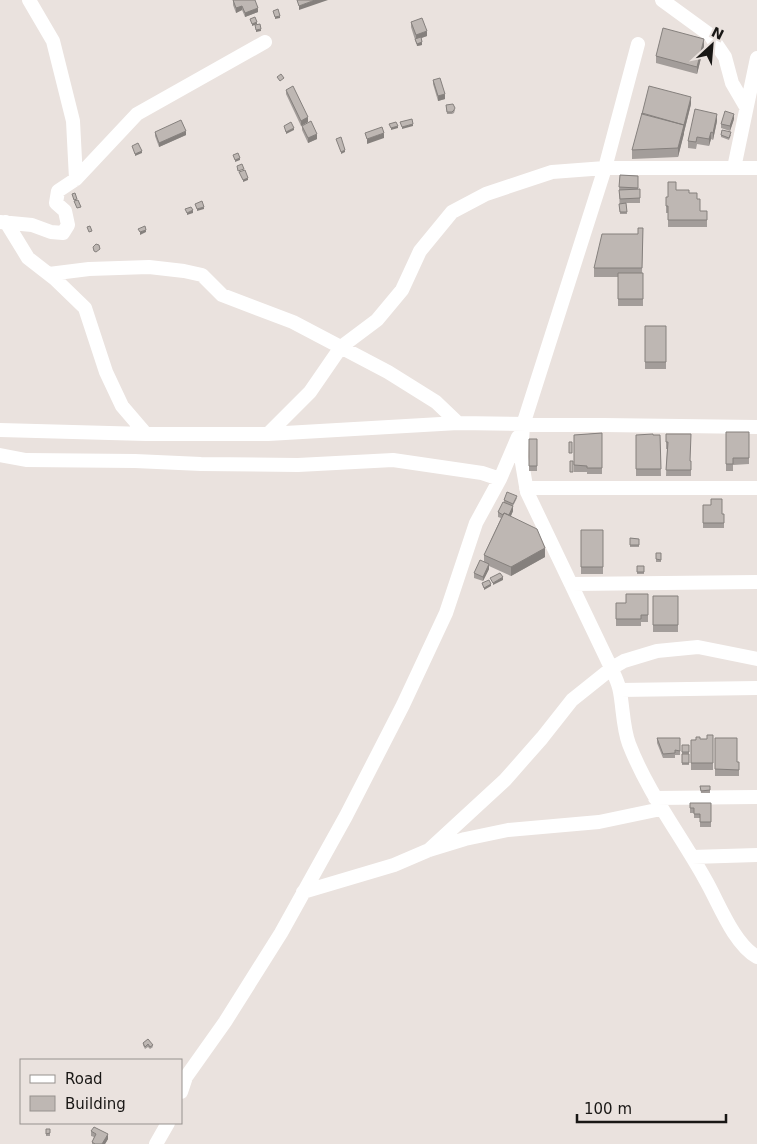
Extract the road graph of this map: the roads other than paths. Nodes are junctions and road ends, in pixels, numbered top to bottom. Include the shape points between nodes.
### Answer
1 (29, 0) edge
2 (662, 0) edge
3 (265, 42) dead end
4 (638, 44) dead end
5 (757, 58) edge
6 (746, 107) junction
7 (605, 168) junction
8 (734, 168) junction
9 (757, 168) edge
10 (76, 179) junction
11 (3, 222) edge
12 (49, 274) junction
13 (340, 347) junction
14 (458, 423) junction
15 (523, 425) junction
16 (757, 427) edge
17 (0, 430) edge
18 (146, 434) junction
19 (268, 434) junction
20 (0, 455) edge
21 (500, 479) junction
22 (526, 488) junction
23 (757, 488) edge
24 (757, 582) edge
25 (571, 584) junction
26 (757, 659) edge
27 (612, 668) junction
28 (757, 688) edge
29 (620, 690) junction
30 (757, 797) edge
31 (658, 803) junction
32 (429, 850) junction
33 (757, 856) edge
34 (692, 857) junction
35 (303, 892) junction
36 (757, 957) edge
37 (182, 1089) edge
38 (167, 1124) edge
39 (156, 1144) edge

1 - 10 street via 54,41 73,121
2 - 6 street via 716,41 725,57 732,83
3 - 10 street via 137,114
4 - 7 street
5 - 6 street
6 - 8 street
7 - 8 street
7 - 13 street via 552,172 486,194 452,212 420,251 402,290 377,320
7 - 15 street
8 - 9 street
10 - 11 street via 58,191 56,203 65,211 68,225 63,233
11 - 12 street via 28,258
12 - 13 street via 149,267 202,275 222,295 294,322
12 - 18 street via 85,308 106,372 122,406
13 - 14 street via 436,402
13 - 19 street via 310,392
14 - 15 street
14 - 19 street
15 - 16 street
15 - 21 street
15 - 22 street via 521,457
17 - 18 street
18 - 19 street
20 - 21 street via 26,460 201,464 393,460 482,473
21 - 35 street via 476,523 446,613 403,705
22 - 23 street
22 - 25 street
24 - 25 street
25 - 27 street
26 - 27 street via 698,647 657,651
27 - 29 street
27 - 32 street via 572,700 505,780
28 - 29 street
29 - 31 street via 628,742
30 - 31 street
31 - 32 street via 599,822 486,834
31 - 34 street
32 - 35 street via 394,865
33 - 34 street
34 - 36 street via 737,939
35 - 37 street via 252,980 186,1077
38 - 39 street

